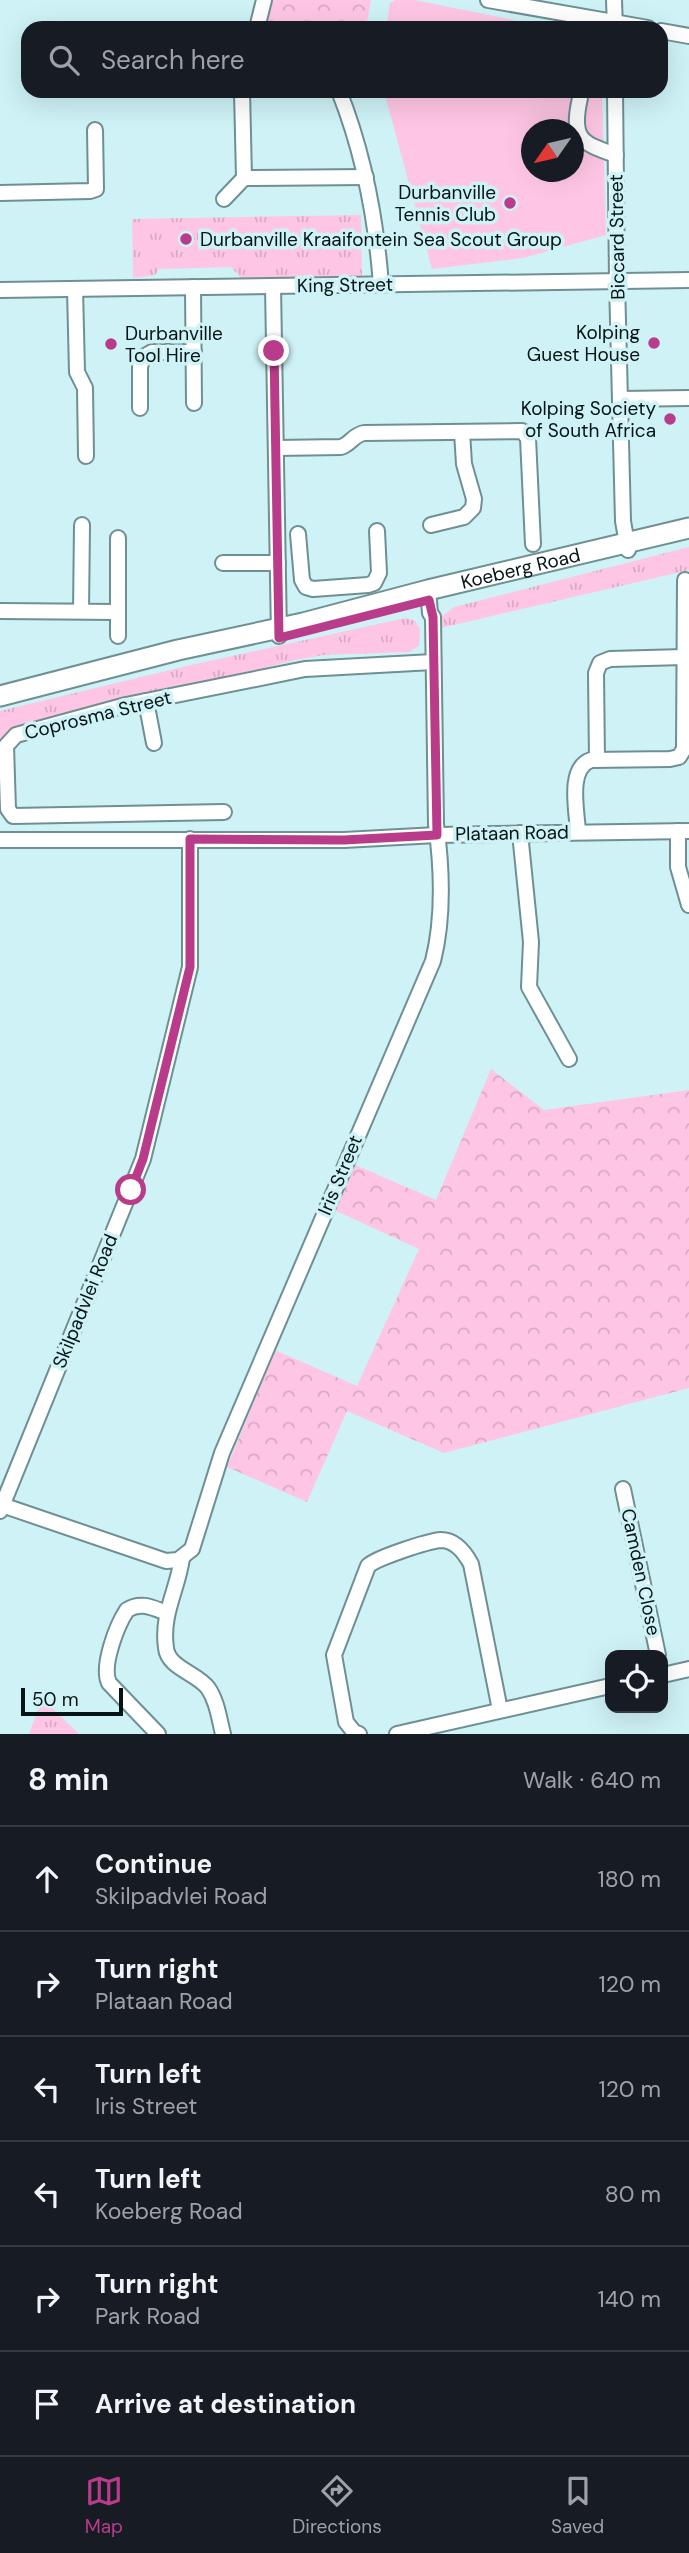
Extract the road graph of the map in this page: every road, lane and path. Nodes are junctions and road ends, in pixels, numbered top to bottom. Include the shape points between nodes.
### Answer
1 (264, 0) edge
2 (488, 0) edge
3 (614, 0) edge
4 (259, 21) edge
5 (595, 21) edge
6 (615, 21) edge
7 (668, 32) edge
8 (689, 36) edge
9 (242, 98) edge
10 (342, 98) edge
11 (580, 98) dead end
12 (615, 98) edge
13 (95, 130) dead end
14 (616, 155) junction
15 (366, 177) junction
16 (244, 178) junction
17 (0, 193) edge
18 (224, 199) dead end
19 (689, 280) edge
20 (617, 281) junction
21 (381, 285) junction
22 (273, 286) junction
23 (193, 288) junction
24 (75, 289) junction
25 (0, 290) edge
26 (194, 352) junction
27 (689, 398) edge
28 (621, 399) junction
29 (194, 403) dead end
30 (140, 408) dead end
31 (462, 432) junction
32 (276, 448) junction
33 (86, 456) dead end
34 (82, 525) dead end
35 (431, 525) dead end
36 (689, 528) edge
37 (377, 531) dead end
38 (298, 534) dead end
39 (689, 536) edge
40 (118, 538) dead end
41 (533, 544) dead end
42 (628, 547) junction
43 (223, 563) dead end
44 (278, 567) junction
45 (301, 569) junction
46 (685, 580) dead end
47 (428, 595) junction
48 (0, 611) edge
49 (82, 611) junction
50 (118, 612) junction
51 (279, 633) junction
52 (118, 636) dead end
53 (684, 657) junction
54 (433, 662) junction
55 (0, 695) edge
56 (145, 701) junction
57 (154, 743) dead end
58 (597, 760) junction
59 (223, 812) dead end
60 (684, 831) edge
61 (578, 832) junction
62 (520, 833) junction
63 (437, 835) junction
64 (190, 839) junction
65 (0, 840) edge
66 (689, 905) edge
67 (569, 1059) dead end
68 (623, 1489) dead end
69 (1, 1508) edge
70 (183, 1558) junction
71 (167, 1613) junction
72 (657, 1650) edge
73 (689, 1669) edge
74 (668, 1674) edge
75 (605, 1687) edge
76 (500, 1710) junction
77 (158, 1734) edge
78 (223, 1734) edge
79 (359, 1734) edge
80 (397, 1734) edge

1 - 4 street
2 - 5 street
3 - 6 street
7 - 8 street
9 - 16 street
10 - 15 street
11 - 14 street via 575,120 578,133 593,148
12 - 14 street, Biccard Street
13 - 17 street via 96,189
14 - 20 street, Biccard Street
15 - 16 street
15 - 21 street
16 - 18 street
19 - 20 street, King Street
20 - 21 street, King Street
20 - 28 street, Biccard Street
21 - 22 street, King Street
22 - 23 street, King Street
22 - 32 street
23 - 24 street, King Street
23 - 26 street
24 - 25 street, King Street
24 - 33 street
26 - 29 street
26 - 30 street via 152,352 143,357
27 - 28 street
28 - 42 street, Biccard Street via 623,521
31 - 32 street via 364,433 341,447
31 - 35 street via 473,508 464,517
31 - 41 street via 519,430 527,435
32 - 44 street
34 - 49 street
36 - 42 main road, Koeberg Road
37 - 45 street via 379,573 371,584 309,589 303,584
38 - 45 street
39 - 42 main road, Koeberg Road
40 - 50 street
42 - 47 main road, Koeberg Road
43 - 44 street
44 - 45 street
44 - 51 street
46 - 53 street
47 - 51 main road, Koeberg Road
47 - 54 street, Iris Street
48 - 49 street
49 - 50 street
50 - 52 street
51 - 55 main road, Koeberg Road
53 - 58 street via 600,663 596,673
53 - 58 street via 682,753 670,759
54 - 56 street, Coprosma Street via 305,668
54 - 63 street, Iris Street
56 - 57 street
56 - 59 street, Coprosma Street via 12,737 6,746 8,812 13,816
58 - 61 street via 586,762 577,772
60 - 61 street, Plataan Road
60 - 66 street via 678,867
61 - 62 street, Plataan Road
62 - 63 street, Plataan Road
62 - 67 street via 531,942 529,987
63 - 64 street, Plataan Road
63 - 70 street, Iris Street via 440,919 433,961 222,1453 192,1549
64 - 65 street, Plataan Road
64 - 69 street, Skilpadvlei Road via 190,967 143,1159
68 - 72 street, Camden Close
69 - 70 street via 160,1560
70 - 71 street, Iris Street
71 - 77 street via 144,1605 127,1610 106,1672 109,1683
71 - 78 street, Iris Street via 167,1654 209,1690
73 - 74 street
75 - 76 street
76 - 79 street via 471,1564 458,1547 442,1540 368,1566 334,1655 346,1722
76 - 80 street

